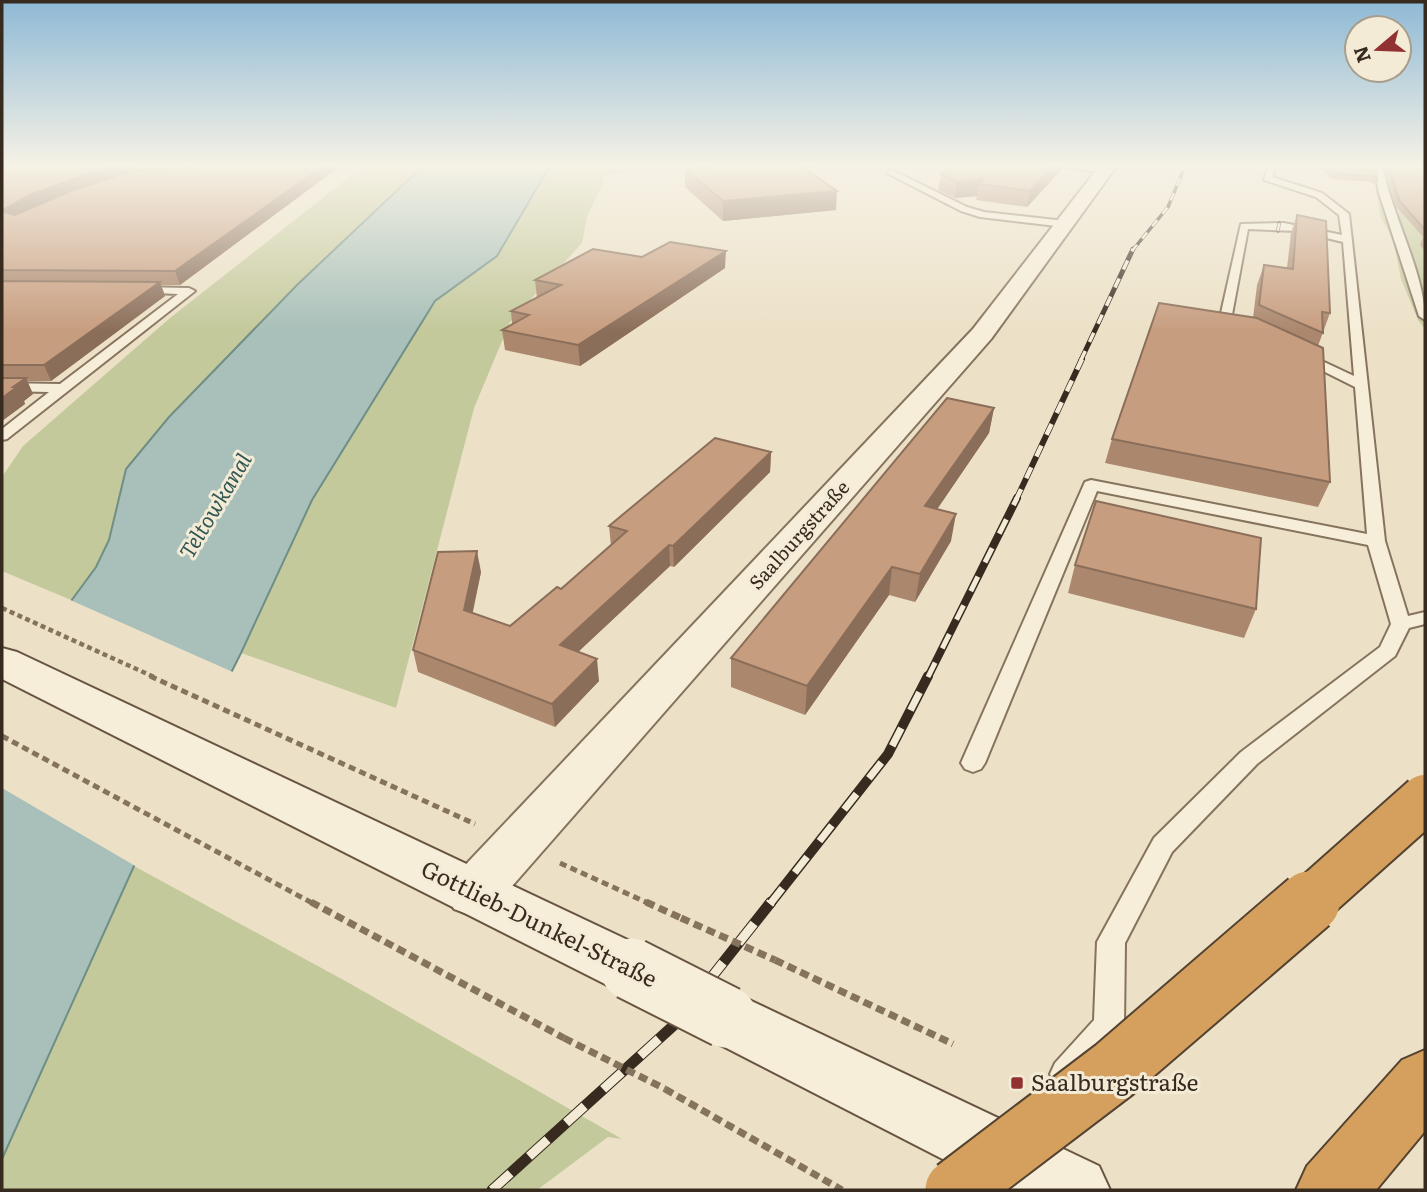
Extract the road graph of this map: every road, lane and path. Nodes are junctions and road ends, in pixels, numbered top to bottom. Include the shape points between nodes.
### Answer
1 (1026, 220) edge
2 (1068, 220) edge
3 (1346, 220) edge
4 (1392, 220) edge
5 (1065, 224) junction
6 (1348, 240) junction
7 (122, 290) edge
8 (1425, 316) edge
9 (1255, 336) edge
10 (1279, 347) edge
11 (1361, 384) junction
12 (2, 387) edge
13 (63, 388) junction
14 (2, 436) edge
15 (1376, 541) junction
16 (2, 608) edge
17 (1425, 618) edge
18 (1401, 624) junction
19 (2, 662) edge
20 (2, 736) edge
21 (319, 753) dead end
22 (973, 763) dead end
23 (1425, 799) edge
24 (473, 893) junction
25 (681, 918) dead end
26 (953, 1044) dead end
27 (1425, 1082) edge
28 (1052, 1090) dead end
29 (981, 1154) edge
30 (842, 1190) edge
31 (1074, 1190) edge
32 (1331, 1190) edge

1 - 5 lane
2 - 5 street, Saalburgstraße
3 - 6 lane
4 - 8 lane
5 - 24 street, Saalburgstraße via 982,334
6 - 9 lane via 1320,231 1244,226 1225,322
6 - 11 lane
7 - 13 lane via 189,291
10 - 11 lane
11 - 15 lane
12 - 13 lane
13 - 14 lane
15 - 18 lane
15 - 22 lane via 1091,485
16 - 21 path
17 - 18 lane
18 - 28 lane via 1388,651 1249,758 1163,845 1111,942 1109,1026
19 - 24 street, Gottlieb-Dunkel-Straße
20 - 30 path, bridge via 665,1089
23 - 29 highway, bridge via 1114,1070
24 - 29 street, Gottlieb-Dunkel-Straße, bridge via 726,1017
25 - 26 path, bridge
27 - 32 highway
29 - 31 street, Gottlieb-Dunkel-Straße

